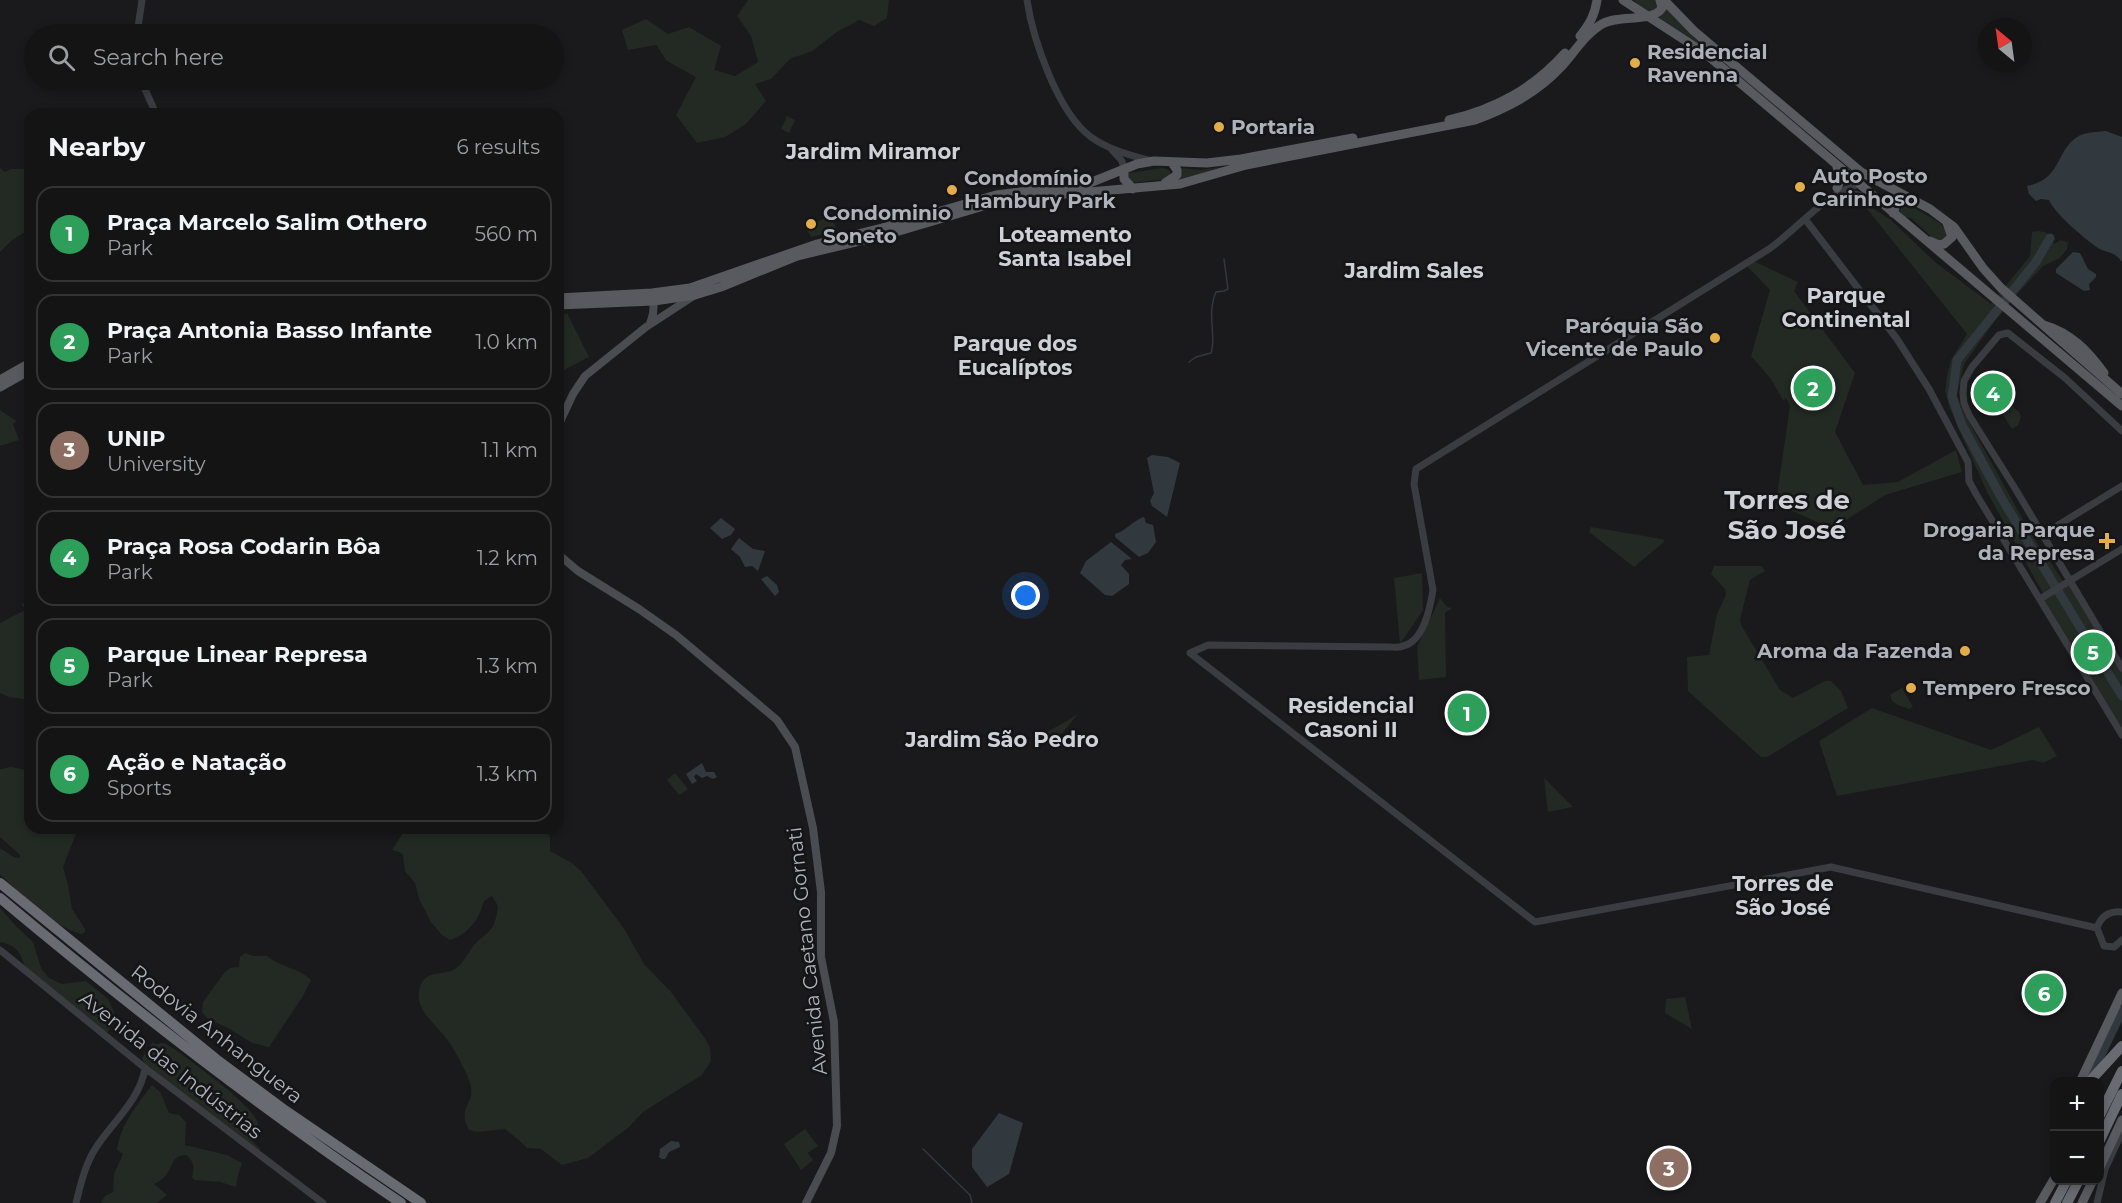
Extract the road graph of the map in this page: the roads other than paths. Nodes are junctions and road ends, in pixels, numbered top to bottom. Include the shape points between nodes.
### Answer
1 (142, 0) edge
2 (1027, 0) edge
3 (1597, 0) edge
4 (1623, 0) edge
5 (1662, 0) edge
6 (1621, 17) junction
7 (1647, 17) junction
8 (138, 24) edge
9 (1668, 30) junction
10 (145, 90) edge
11 (153, 108) edge
12 (1112, 150) junction
13 (1154, 161) junction
14 (1834, 162) junction
15 (1172, 163) junction
16 (1124, 169) junction
17 (1859, 184) junction
18 (1160, 186) junction
19 (1890, 188) junction
20 (1133, 189) junction
21 (1838, 190) junction
22 (1910, 198) junction
23 (1880, 202) junction
24 (1893, 213) junction
25 (1805, 219) junction
26 (1947, 221) junction
27 (1923, 237) junction
28 (692, 291) junction
29 (564, 298) edge
30 (564, 305) edge
31 (654, 306) junction
32 (664, 315) junction
33 (649, 325) junction
34 (24, 366) edge
35 (24, 373) edge
36 (0, 380) edge
37 (0, 387) edge
38 (2118, 391) edge
39 (2122, 406) edge
40 (564, 413) edge
41 (2122, 431) edge
42 (2122, 486) edge
43 (2042, 535) junction
44 (2122, 549) edge
45 (564, 559) edge
46 (2070, 581) junction
47 (2040, 599) junction
48 (2122, 668) edge
49 (2122, 735) edge
50 (0, 883) edge
51 (0, 898) edge
52 (2122, 912) edge
53 (2097, 928) junction
54 (2122, 940) edge
55 (2118, 947) edge
56 (0, 950) edge
57 (2122, 993) edge
58 (2122, 1046) edge
59 (145, 1068) junction
60 (2122, 1071) edge
61 (2082, 1077) edge
62 (2094, 1077) edge
63 (2122, 1094) edge
64 (2104, 1107) edge
65 (2122, 1120) edge
66 (2104, 1132) edge
67 (2122, 1132) edge
68 (2104, 1158) edge
69 (2051, 1185) edge
70 (2069, 1185) edge
71 (2070, 1185) edge
72 (2091, 1185) edge
73 (2083, 1201) edge
74 (76, 1203) edge
75 (323, 1203) edge
76 (401, 1203) edge
77 (421, 1203) edge
78 (806, 1203) edge
79 (2040, 1203) edge
80 (2054, 1203) edge
81 (2067, 1203) edge
82 (2097, 1203) edge

1 - 8 street
2 - 12 street via 1038,43 1066,109 1091,137
3 - 15 main road via 1591,22 1545,74 1509,98 1473,114 1241,159
4 - 7 main road
5 - 7 main road via 1659,12
5 - 19 main road via 1861,172
6 - 7 main road
6 - 9 main road
6 - 18 main road via 1596,27 1560,68 1527,95 1507,108 1475,120
7 - 9 main road
9 - 14 main road via 1706,54
10 - 11 street
12 - 13 street
12 - 16 street
13 - 15 main road
13 - 16 main road
14 - 17 main road
14 - 21 main road via 1842,177
15 - 18 main road via 1177,175
16 - 20 main road via 1124,179
16 - 28 main road via 1087,184 996,195 817,244
17 - 19 main road
17 - 21 street
17 - 23 main road
18 - 20 main road
19 - 22 main road
20 - 28 main road via 997,202 796,256 722,286
21 - 23 street
21 - 25 street
22 - 24 main road via 1897,203
22 - 26 main road
23 - 24 main road
24 - 27 main road
25 - 47 street via 1898,339 1929,389 1968,462 1969,481
25 - 53 street via 1769,249 1416,469 1414,484 1433,590 1422,627 1409,644 1208,645 1190,652 1535,922 1831,867
26 - 27 main road via 1952,237 1949,241 1939,244
26 - 38 main road via 2001,288
27 - 39 main road
28 - 29 main road
28 - 31 main road
28 - 32 main road
30 - 31 main road
31 - 32 main road
31 - 33 main road
32 - 33 main road
33 - 40 main road via 585,376
34 - 36 main road
35 - 37 main road
41 - 43 street via 2014,335 1998,335 1972,367 1963,393 1964,403
42 - 43 street
43 - 46 street
44 - 46 street
45 - 78 main road, Avenida Caetano Gornati via 676,635 777,720 795,747 813,828 821,892 821,957 834,1022 837,1126 831,1153
46 - 47 street
46 - 48 street
47 - 49 street
50 - 77 highway, Rodovia Anhanguera via 216,1059
51 - 76 highway, Rodovia Anhanguera via 211,1068
52 - 53 street via 2103,917
53 - 55 street via 2104,946
54 - 55 street
56 - 59 street, Avenida das Indústrias
57 - 61 main road
58 - 62 highway
59 - 74 street via 143,1081 87,1163
59 - 75 street, Avenida das Indústrias
60 - 64 highway
63 - 66 highway
65 - 68 main road
67 - 82 street via 2105,1169
69 - 79 main road
70 - 80 highway
71 - 81 highway
72 - 73 main road

